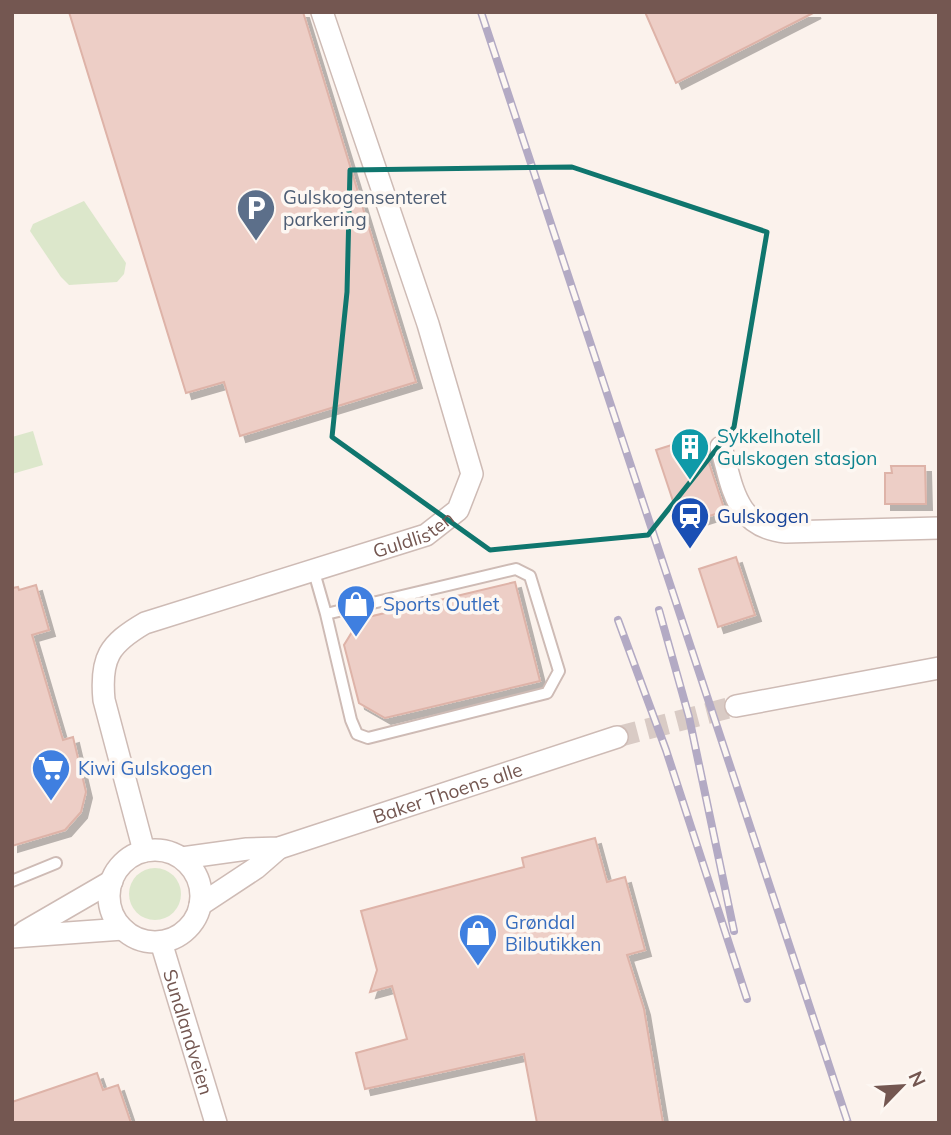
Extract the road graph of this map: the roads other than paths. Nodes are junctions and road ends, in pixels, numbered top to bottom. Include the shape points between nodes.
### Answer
1 (322, 12) edge
2 (721, 447) dead end
3 (939, 528) edge
4 (314, 572) junction
5 (326, 614) junction
6 (939, 668) edge
7 (736, 706) tunnel mouth
8 (617, 737) tunnel mouth
9 (279, 848) junction
10 (145, 851) junction
11 (182, 858) junction
12 (56, 863) dead end
13 (112, 880) junction
14 (12, 881) edge
15 (200, 905) junction
16 (123, 929) junction
17 (16, 936) edge
18 (161, 942) junction
19 (216, 1123) edge

1 - 4 street, Guldlisten via 428,324 472,474 458,510 426,536
2 - 3 street via 743,510 762,528 786,532
4 - 5 lane
4 - 10 street, Guldlisten via 145,623 112,646 102,678 104,700
5 - 5 lane via 516,569 530,576 559,671 547,693 368,738 357,734 351,720
6 - 7 street
8 - 9 street, Baker Thoens alle
9 - 11 street, Baker Thoens alle
9 - 15 street, Baker Thoens alle
10 - 11 street via 158,849
10 - 13 street via 119,867
11 - 15 street via 198,879
12 - 14 lane
13 - 16 street via 111,906
13 - 17 street
15 - 18 street via 190,926
16 - 17 street
16 - 18 street via 146,941
18 - 19 street, Sundlandveien

